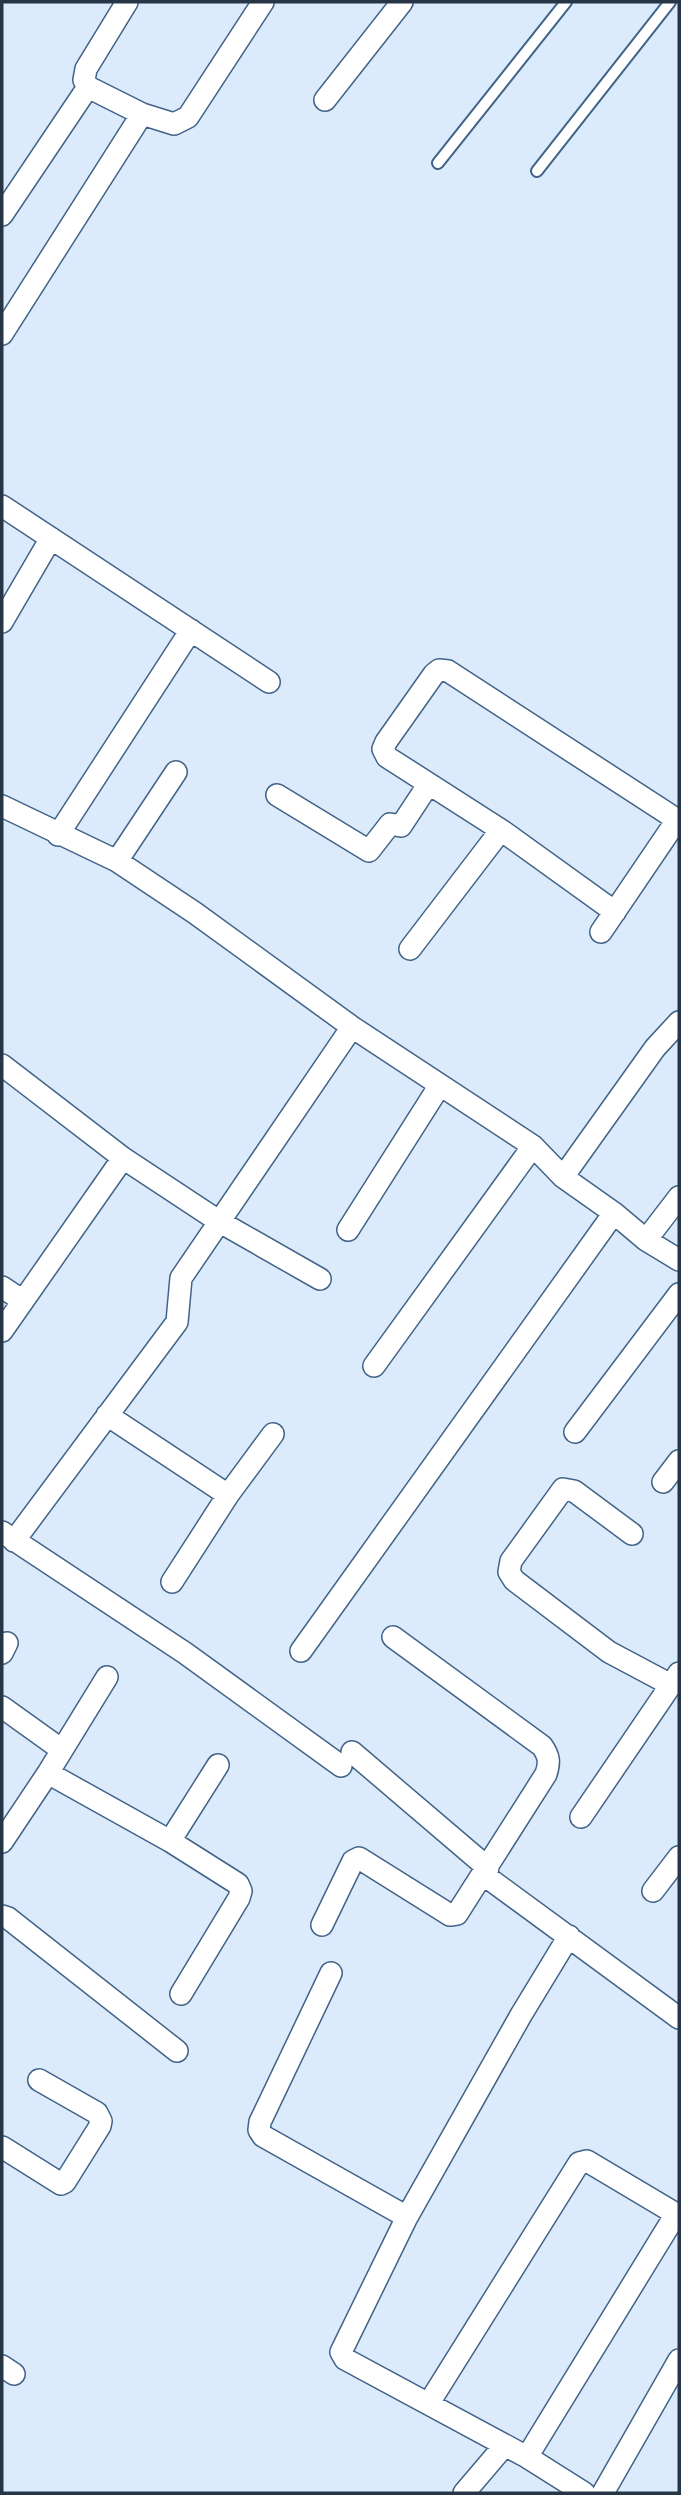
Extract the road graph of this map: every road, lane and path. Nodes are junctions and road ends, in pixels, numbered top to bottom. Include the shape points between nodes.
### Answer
1 (127, 2) edge
2 (263, 2) edge
3 (402, 2) edge
4 (566, 2) edge
5 (670, 2) edge
6 (88, 87) junction
7 (326, 100) dead end
8 (142, 114) junction
9 (438, 163) dead end
10 (537, 171) dead end
11 (2, 215) edge
12 (2, 334) edge
13 (2, 506) edge
14 (51, 538) junction
15 (2, 622) edge
16 (191, 630) junction
17 (269, 682) dead end
18 (176, 772) dead end
19 (428, 785) junction
20 (277, 795) dead end
21 (2, 806) edge
22 (678, 820) edge
23 (501, 831) junction
24 (58, 835) junction
25 (117, 861) junction
26 (615, 912) junction
27 (601, 932) dead end
28 (410, 949) dead end
29 (679, 1022) edge
30 (352, 1027) junction
31 (2, 1065) edge
32 (440, 1085) junction
33 (533, 1146) junction
34 (123, 1158) junction
35 (563, 1177) junction
36 (679, 1198) edge
37 (614, 1213) junction
38 (220, 1222) junction
39 (348, 1230) dead end
40 (646, 1240) junction
41 (679, 1260) edge
42 (320, 1279) dead end
43 (2, 1287) edge
44 (679, 1294) edge
45 (23, 1301) junction
46 (2, 1331) edge
47 (374, 1366) dead end
48 (107, 1415) junction
49 (575, 1432) dead end
50 (273, 1434) dead end
51 (679, 1461) edge
52 (663, 1482) dead end
53 (228, 1495) junction
54 (632, 1534) dead end
55 (8, 1536) edge
56 (172, 1583) dead end
57 (393, 1637) dead end
58 (301, 1651) dead end
59 (107, 1677) dead end
60 (675, 1679) edge
61 (2, 1707) edge
62 (62, 1750) junction
63 (218, 1765) dead end
64 (48, 1773) junction
65 (581, 1817) dead end
66 (170, 1841) junction
67 (2, 1842) edge
68 (679, 1857) edge
69 (486, 1871) junction
70 (653, 1891) dead end
71 (2, 1916) edge
72 (322, 1924) dead end
73 (569, 1936) junction
74 (331, 1973) dead end
75 (181, 1994) dead end
76 (679, 2018) edge
77 (177, 2051) dead end
78 (39, 2080) dead end
79 (2, 2147) edge
80 (678, 2215) edge
81 (407, 2217) junction
82 (679, 2360) edge
83 (429, 2403) junction
84 (504, 2446) junction
85 (527, 2457) junction
86 (464, 2493) edge
87 (584, 2493) edge
88 (603, 2493) edge

1 - 6 street via 86,69
2 - 8 street via 184,120 174,124
3 - 7 street
4 - 9 lane
5 - 10 lane
6 - 8 street
6 - 11 street
8 - 12 street
13 - 14 street
14 - 15 street
14 - 16 street
16 - 17 street
16 - 24 street
18 - 25 street
19 - 20 street via 401,826 390,824 369,851
19 - 22 street via 390,761 383,750 434,674 443,670
19 - 23 street
21 - 24 street
22 - 26 street
23 - 26 street
23 - 28 street
24 - 25 street
25 - 30 street
26 - 27 street
29 - 35 street via 655,1048
30 - 32 street
30 - 38 street
31 - 34 street
32 - 33 street
32 - 39 street
33 - 35 street
33 - 47 street
34 - 38 street
34 - 45 street
35 - 37 street
36 - 40 street
37 - 40 street
37 - 58 street
38 - 42 street
38 - 48 street via 181,1278 177,1322
40 - 41 street
43 - 45 street
44 - 49 street
45 - 46 street
48 - 53 street
48 - 55 street
50 - 53 street
51 - 52 street
53 - 56 street
54 - 60 street via 563,1489 511,1562 509,1572 609,1652
55 - 69 street via 347,1759
57 - 69 street via 542,1746 549,1759 547,1774
59 - 62 street
60 - 65 street
61 - 62 street
62 - 64 street
63 - 66 street
64 - 66 street
64 - 67 street
66 - 75 street via 235,1881 241,1891
68 - 70 street
69 - 72 street via 454,1916 359,1858 353,1861
69 - 73 street
71 - 77 street
73 - 76 street
73 - 81 street
74 - 81 street via 259,2130
78 - 79 street via 97,2113 100,2126 61,2184
80 - 83 street via 587,2161 579,2163
80 - 85 street
81 - 83 street via 341,2352 345,2359
82 - 88 street
83 - 84 street
84 - 85 street
84 - 86 street
85 - 87 street

